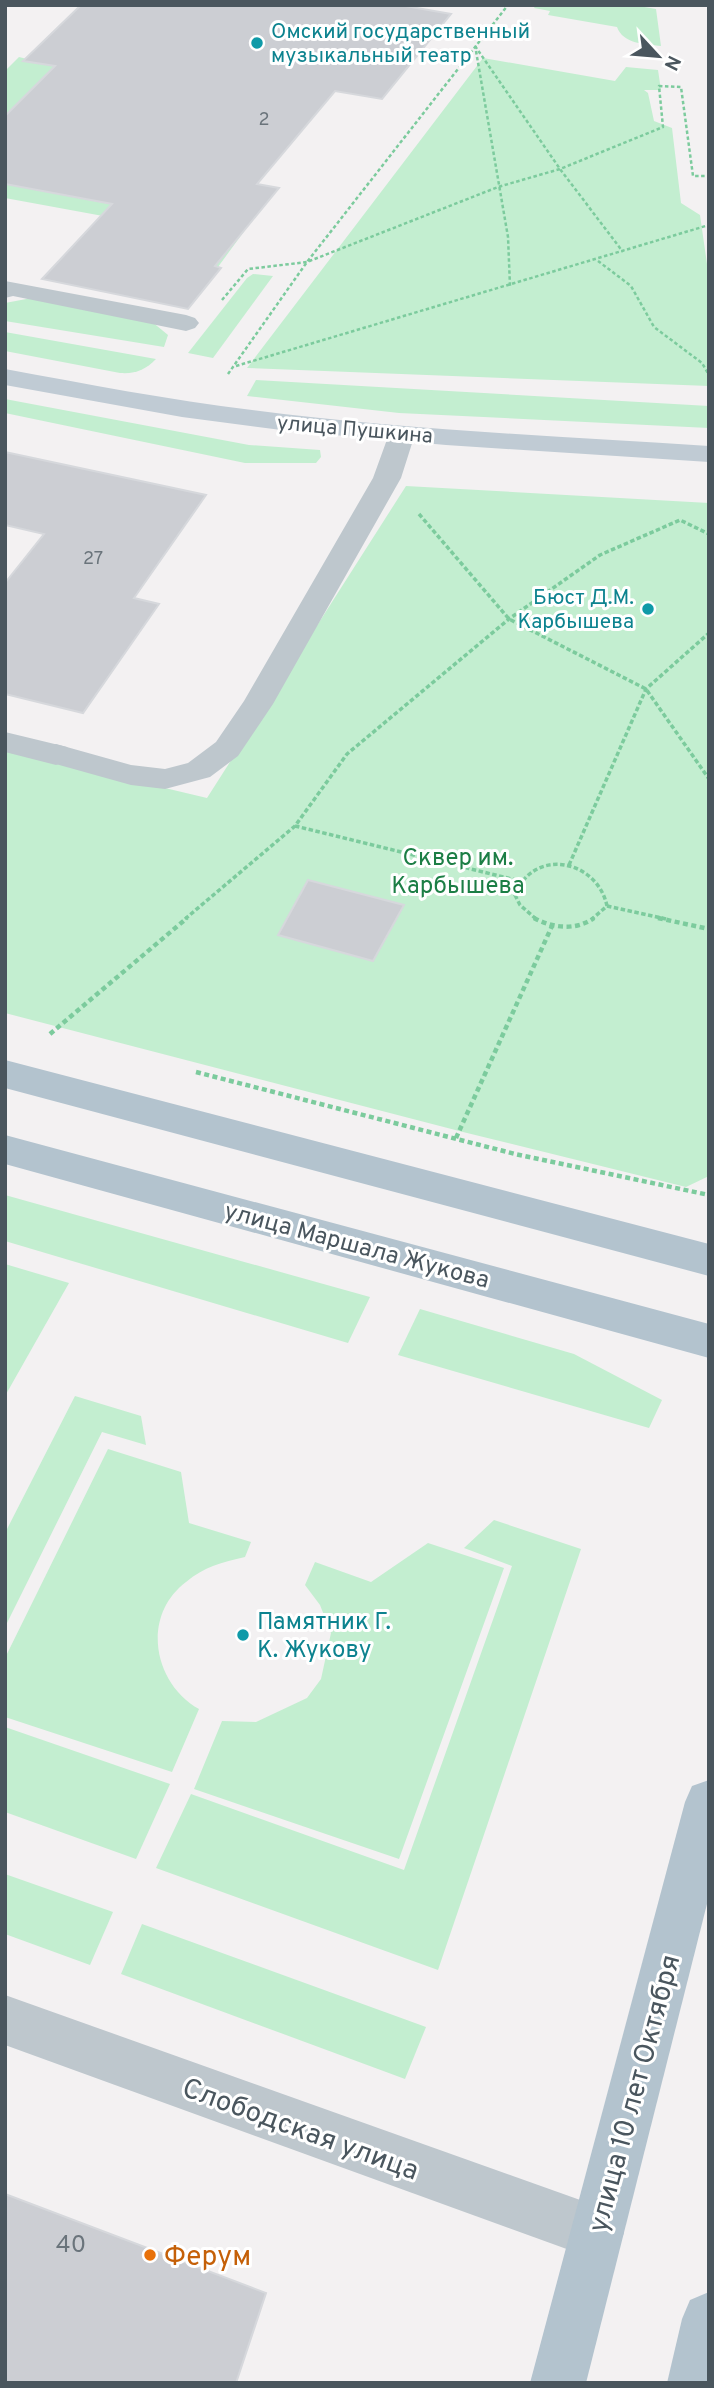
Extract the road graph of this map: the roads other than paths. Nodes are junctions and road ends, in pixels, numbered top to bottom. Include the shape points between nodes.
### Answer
1 (5, 291) edge
2 (186, 323) dead end
3 (5, 377) edge
4 (402, 434) junction
5 (709, 454) edge
6 (5, 742) edge
7 (56, 754) joint
8 (5, 1074) edge
9 (5, 1149) edge
10 (709, 1260) edge
11 (709, 1341) edge
12 (709, 1802) edge
13 (5, 2020) edge
14 (597, 2233) junction
15 (709, 2319) edge
16 (558, 2383) edge
17 (695, 2383) edge

1 - 2 lane
3 - 4 street, улица Пушкина via 201,412
4 - 5 street, улица Пушкина
4 - 7 lane via 387,478 258,704 227,749 199,770 166,779 131,775
6 - 7 street
8 - 10 main road
9 - 11 main road, улица Маршала Жукова
12 - 14 main road, улица 10 лет Октября
13 - 14 street, Слободская улица
14 - 16 main road, улица 10 лет Октября
15 - 17 main road

